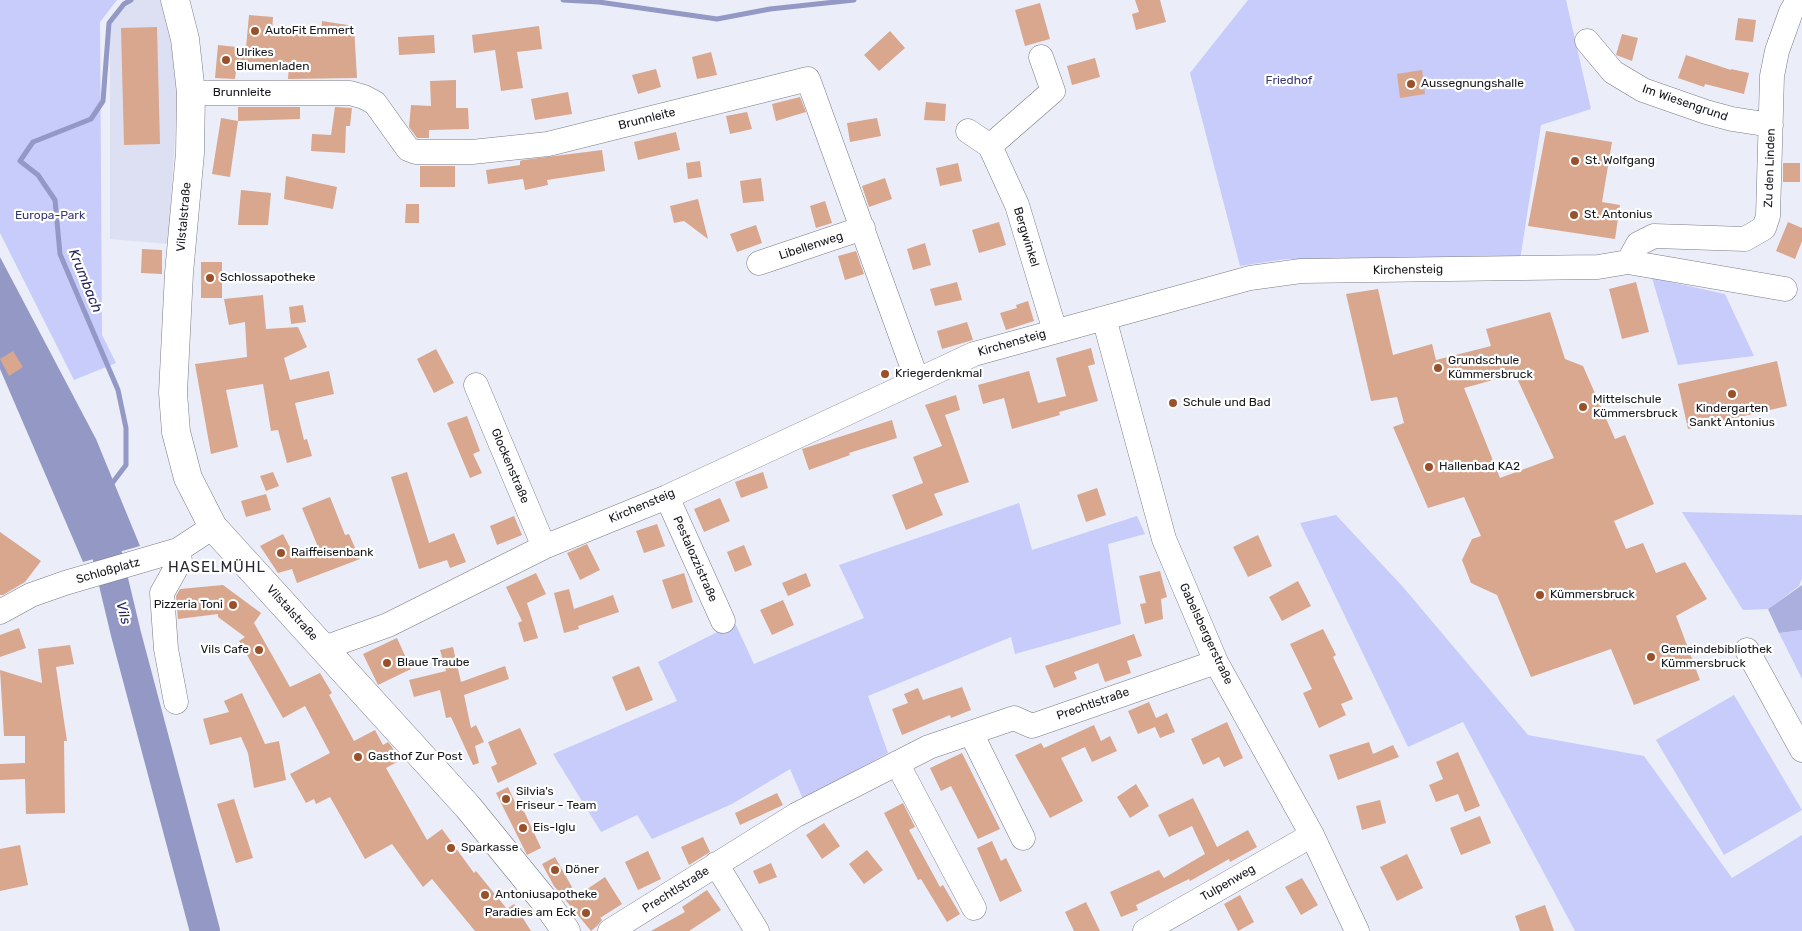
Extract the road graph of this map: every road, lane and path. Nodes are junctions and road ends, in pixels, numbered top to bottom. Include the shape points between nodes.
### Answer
1 (175, 0) edge
2 (1798, 0) edge
3 (1587, 41) dead end
4 (1041, 57) dead end
5 (191, 93) junction
6 (1771, 125) junction
7 (968, 131) dead end
8 (990, 146) junction
9 (863, 228) junction
10 (1628, 262) junction
11 (759, 263) dead end
12 (1784, 289) dead end
13 (1104, 318) junction
14 (1055, 331) junction
15 (917, 380) junction
16 (476, 385) dead end
17 (667, 496) junction
18 (213, 527) junction
19 (544, 547) junction
20 (170, 553) junction
21 (0, 612) edge
22 (723, 621) dead end
23 (324, 648) junction
24 (1747, 650) dead end
25 (1216, 662) junction
26 (176, 702) dead end
27 (971, 733) junction
28 (1802, 750) edge
29 (897, 763) junction
30 (1312, 836) junction
31 (1023, 838) dead end
32 (716, 864) junction
33 (974, 908) dead end
34 (560, 929) edge
35 (610, 931) edge
36 (757, 931) edge
37 (1145, 931) edge
38 (1357, 931) edge

1 - 5 main road, Vilstalstraße via 185,39
2 - 6 street, Zu den Linden via 1777,51 1772,76
3 - 6 street, Im Wiesengrund via 1613,72 1643,90 1715,114
4 - 8 street via 1053,91
5 - 9 street, Brunnleite via 350,93 376,103 408,149 416,152 472,152 548,144 808,79
5 - 18 main road, Vilstalstraße via 190,153 173,393 176,432 188,478
6 - 10 street, Zu den Linden via 1768,216 1764,228 1745,240 1654,236 1638,244
7 - 8 street
8 - 14 street, Bergwinkel via 1017,205
9 - 11 street, Libellenweg
9 - 15 street, Brunnleite
10 - 12 street
10 - 13 street, Kirchensteig via 1520,269 1301,271 1250,278
13 - 14 street, Kirchensteig
13 - 25 street, Gabelsbergerstraße via 1164,539
14 - 15 street, Kirchensteig via 974,354
15 - 17 street, Kirchensteig
16 - 19 street, Glockenstraße
17 - 19 street, Kirchensteig
17 - 22 street, Pestalozzistraße
18 - 20 street, Schloßplatz
18 - 23 main road, Vilstalstraße
19 - 23 street, Kirchensteig via 388,625
20 - 21 street, Schloßplatz via 65,583 31,595
20 - 26 street via 180,561 162,593 166,649
23 - 34 main road, Vilstalstraße via 468,807
24 - 28 street
25 - 27 street, Prechtlstraße via 1032,726 1014,718
25 - 30 street, Gabelsbergerstraße
27 - 29 street, Prechtlstraße via 929,747
27 - 31 street
29 - 32 street, Prechtlstraße via 796,816
29 - 33 street
30 - 37 street, Tulpenweg
30 - 38 street, Gabelsbergerstraße
32 - 35 street, Prechtlstraße
32 - 36 street, Prechtlstraße

